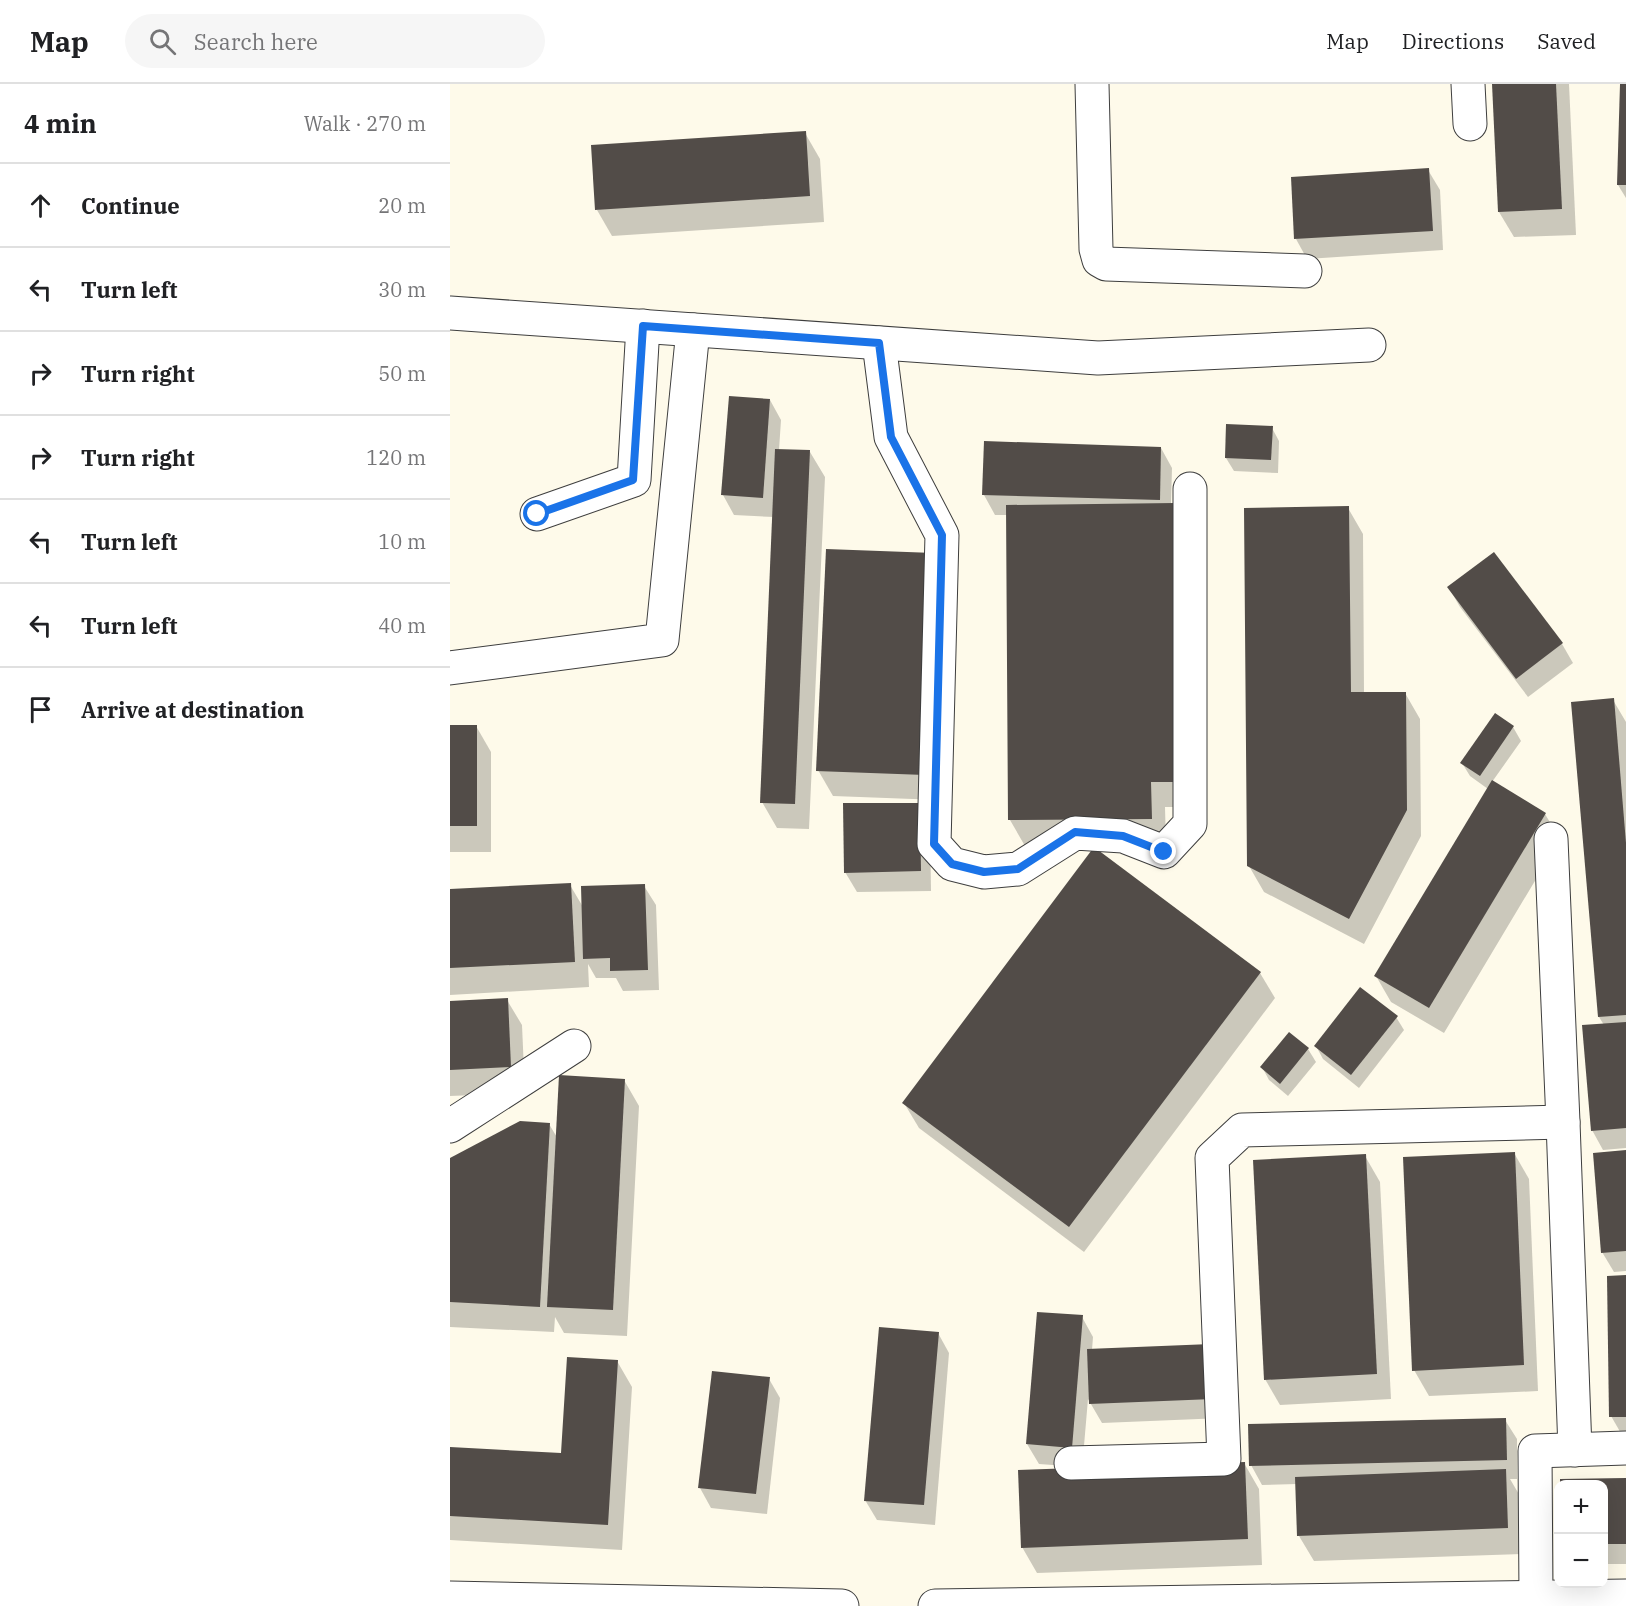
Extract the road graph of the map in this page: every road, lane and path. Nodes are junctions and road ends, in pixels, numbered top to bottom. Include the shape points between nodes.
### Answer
1 (1092, 84) edge
2 (1467, 84) edge
3 (1470, 124) dead end
4 (1305, 271) dead end
5 (450, 313) edge
6 (643, 326) junction
7 (693, 330) junction
8 (879, 343) junction
9 (1369, 345) dead end
10 (1190, 489) dead end
11 (537, 514) dead end
12 (450, 668) edge
13 (1551, 839) dead end
14 (574, 1046) dead end
15 (1563, 1122) junction
16 (450, 1126) edge
17 (1626, 1448) edge
18 (1575, 1450) junction
19 (1071, 1464) dead end
20 (1626, 1596) edge
21 (1536, 1597) junction
22 (450, 1598) edge
23 (842, 1606) edge
24 (935, 1606) edge

1 - 4 street via 1099,260 1106,264
2 - 3 street
5 - 6 street
6 - 7 street
6 - 11 street via 633,480
7 - 8 street
7 - 12 street via 662,640
8 - 9 street via 1098,357
8 - 10 street via 891,437 942,535 934,844 952,864 984,872 1018,869 1075,832 1123,836 1164,852 1190,824
13 - 15 street
14 - 16 street
15 - 18 street
15 - 19 street via 1242,1130 1212,1158 1224,1459
17 - 18 street
18 - 21 street via 1535,1450
20 - 21 street
21 - 24 street
22 - 23 street

